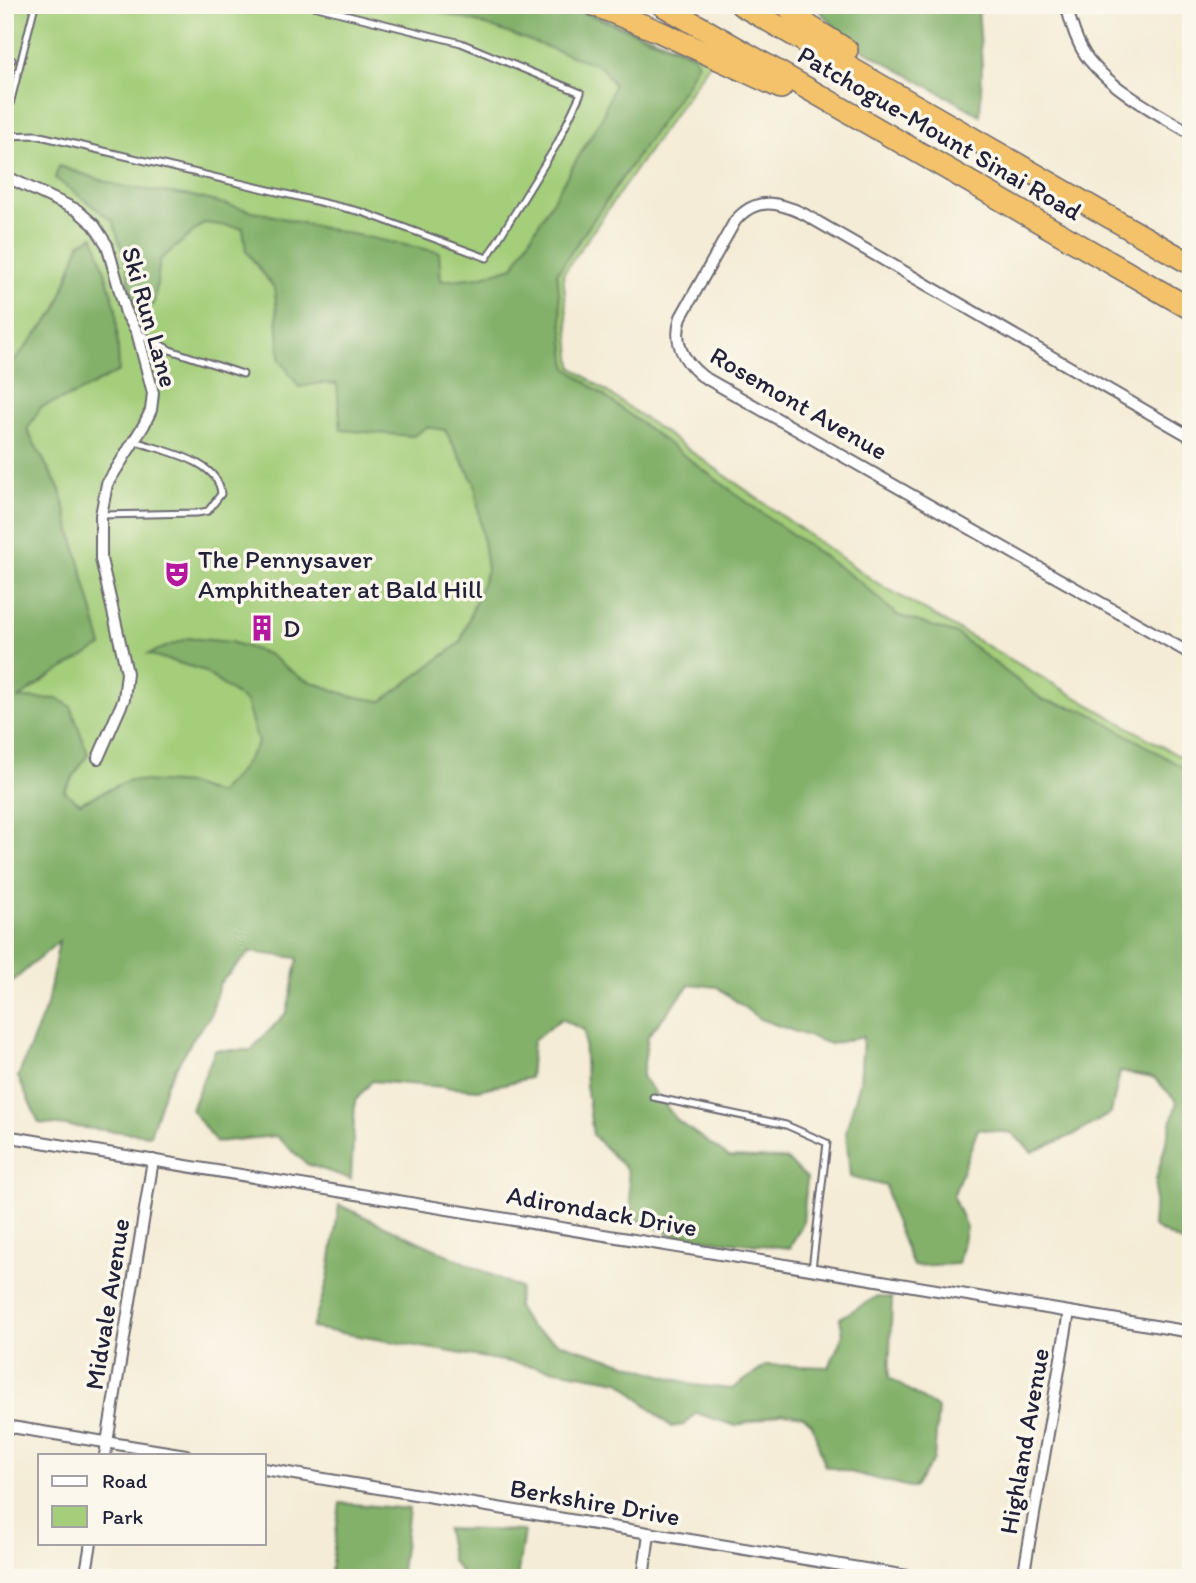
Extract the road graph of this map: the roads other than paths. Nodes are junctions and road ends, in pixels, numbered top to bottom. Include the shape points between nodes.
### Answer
1 (35, 5) edge
2 (309, 5) edge
3 (594, 5) edge
4 (662, 5) edge
5 (741, 5) edge
6 (786, 5) edge
7 (1066, 5) edge
8 (942, 120) junction
9 (5, 124) edge
10 (1191, 133) edge
11 (5, 136) edge
12 (5, 176) edge
13 (1024, 213) junction
14 (1191, 264) edge
15 (1191, 309) edge
16 (137, 332) junction
17 (243, 374) dead end
18 (1191, 437) edge
19 (135, 441) junction
20 (101, 515) junction
21 (1191, 654) edge
22 (98, 758) dead end
23 (653, 1097) dead end
24 (5, 1136) edge
25 (153, 1160) junction
26 (812, 1269) junction
27 (1069, 1312) junction
28 (1191, 1332) edge
29 (5, 1426) edge
30 (107, 1442) junction
31 (105, 1454) edge
32 (180, 1454) edge
33 (266, 1469) edge
34 (649, 1534) junction
35 (91, 1544) edge
36 (85, 1578) edge
37 (643, 1578) edge
38 (919, 1578) edge
39 (1023, 1578) edge

1 - 9 lane
2 - 11 lane via 461,43 580,93 557,144 486,258 362,212 36,135
3 - 13 highway via 785,90 935,174
4 - 13 highway, Patchogue-Mount Sinai Road
5 - 8 highway, Patchogue-Mount Sinai Road
6 - 8 highway
7 - 10 street via 1089,60 1138,102
8 - 14 highway, Patchogue-Mount Sinai Road
12 - 16 street, Ski Run Lane via 77,210 94,225 107,245 126,313
13 - 15 highway, Patchogue-Mount Sinai Road
16 - 17 lane via 170,349
16 - 19 street, Ski Run Lane via 153,393 152,410
18 - 21 street, Rosemont Avenue via 804,214 773,203 744,210 735,221 677,331 686,360 702,376
19 - 20 street, Ski Run Lane via 107,484
19 - 20 lane via 206,467 222,494 208,511 197,513
20 - 22 street, Ski Run Lane via 101,559 127,673 124,699
23 - 26 lane via 786,1125 827,1143
24 - 25 street, Adirondack Drive
25 - 26 street, Adirondack Drive
25 - 30 street, Midvale Avenue
26 - 27 street, Adirondack Drive
27 - 28 street, Adirondack Drive
27 - 39 street, Highland Avenue
29 - 30 street
30 - 31 street, Midvale Avenue
30 - 32 street
33 - 34 street, Berkshire Drive
34 - 37 street
34 - 38 street, Berkshire Drive
35 - 36 street

